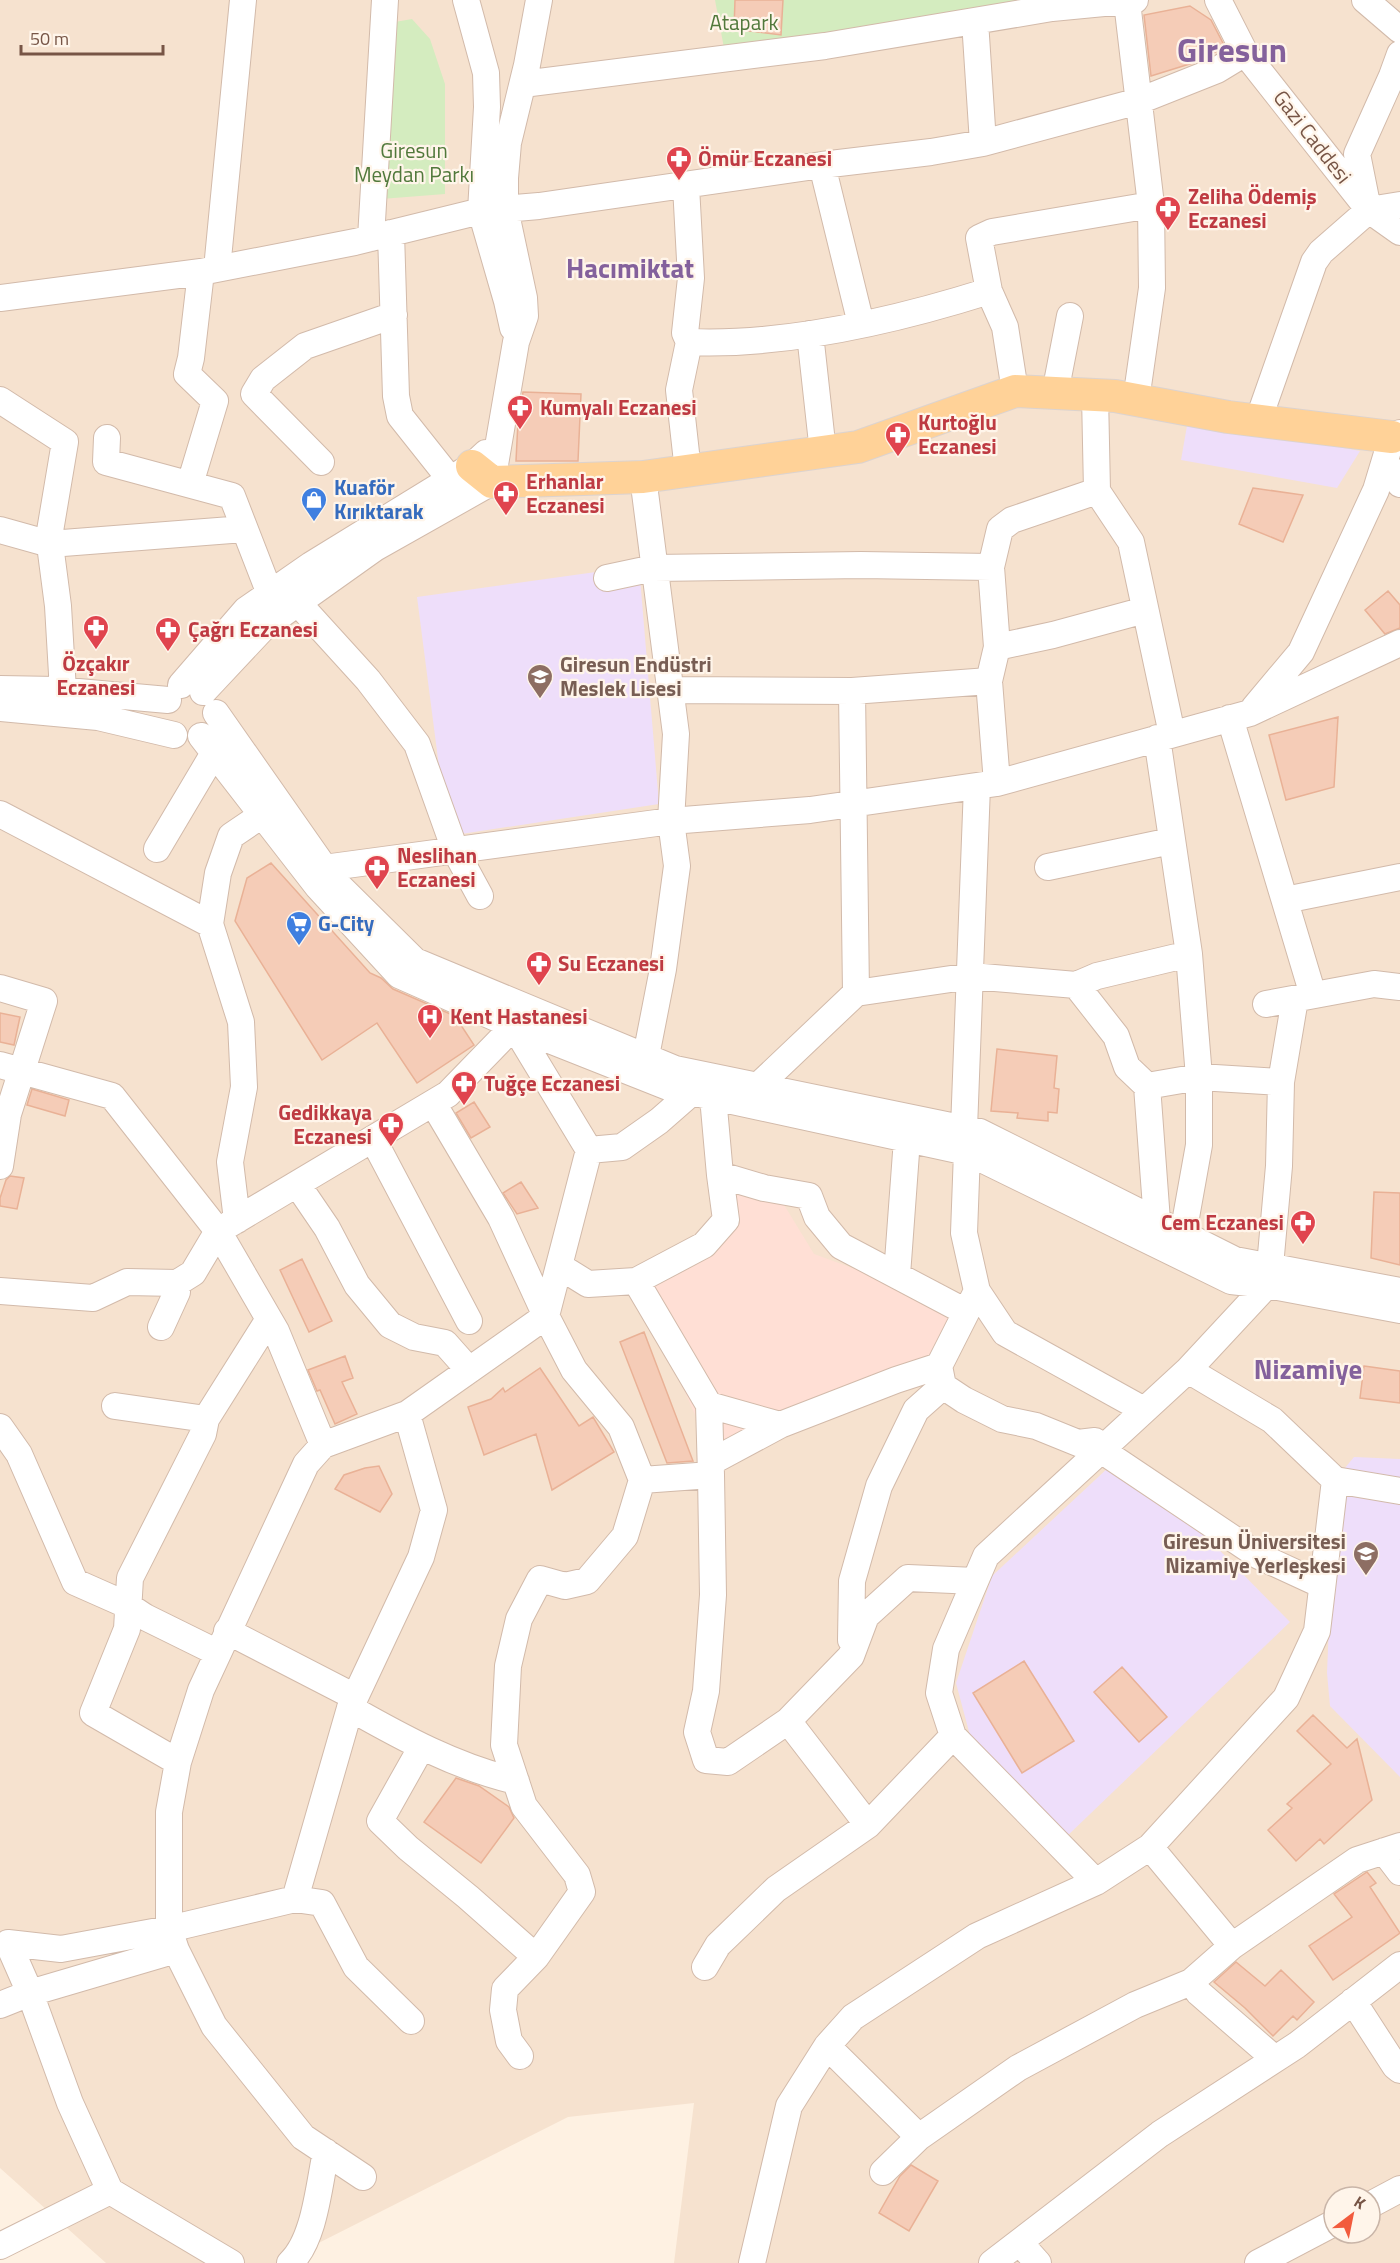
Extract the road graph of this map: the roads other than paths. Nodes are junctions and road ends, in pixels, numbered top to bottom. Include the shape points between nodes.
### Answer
1 (243, 0) edge
2 (386, 0) edge
3 (466, 0) edge
4 (539, 0) edge
5 (1218, 0) edge
6 (1365, 0) edge
7 (1131, 1) edge
8 (1047, 4) edge
9 (975, 21) junction
10 (1400, 30) edge
11 (1245, 53) junction
12 (1397, 69) edge
13 (523, 84) junction
14 (1139, 101) junction
15 (983, 143) junction
16 (822, 165) junction
17 (686, 186) junction
18 (1151, 205) junction
19 (1400, 205) edge
20 (493, 210) junction
21 (1369, 210) junction
22 (1400, 232) edge
23 (381, 236) junction
24 (209, 270) junction
25 (989, 291) junction
26 (0, 298) edge
27 (394, 315) junction
28 (1070, 316) dead end
29 (861, 324) junction
30 (810, 334) junction
31 (689, 342) junction
32 (1015, 391) junction
33 (1055, 393) junction
34 (1095, 395) junction
35 (0, 400) edge
36 (1136, 400) junction
37 (1258, 421) junction
38 (107, 438) dead end
39 (1392, 444) edge
40 (823, 452) junction
41 (321, 462) dead end
42 (688, 471) junction
43 (472, 476) junction
44 (643, 477) junction
45 (190, 484) junction
46 (1400, 484) edge
47 (1097, 491) junction
48 (244, 529) junction
49 (0, 530) edge
50 (50, 544) junction
51 (990, 567) junction
52 (654, 568) junction
53 (607, 579) dead end
54 (270, 594) junction
55 (298, 603) junction
56 (1145, 610) junction
57 (1400, 643) edge
58 (997, 647) junction
59 (989, 681) junction
60 (0, 689) edge
61 (670, 690) junction
62 (63, 691) junction
63 (852, 691) junction
64 (192, 698) junction
65 (0, 708) edge
66 (1240, 716) junction
67 (174, 735) junction
68 (1165, 736) junction
69 (208, 745) junction
70 (987, 784) junction
71 (853, 804) junction
72 (270, 808) junction
73 (0, 814) edge
74 (671, 821) junction
75 (1171, 841) junction
76 (157, 849) dead end
77 (455, 850) junction
78 (1048, 867) dead end
79 (324, 868) junction
80 (1400, 877) edge
81 (480, 896) dead end
82 (1285, 900) junction
83 (210, 924) junction
84 (1189, 954) junction
85 (971, 976) junction
86 (1076, 985) junction
87 (1400, 987) edge
88 (0, 988) edge
89 (856, 993) junction
90 (1304, 997) junction
91 (1266, 1004) dead end
92 (514, 1026) junction
93 (646, 1056) junction
94 (11, 1068) edge
95 (1199, 1077) junction
96 (1281, 1082) junction
97 (758, 1086) junction
98 (1147, 1086) junction
99 (702, 1095) junction
100 (433, 1103) junction
101 (373, 1139) junction
102 (907, 1139) junction
103 (966, 1141) junction
104 (589, 1150) junction
105 (0, 1166) edge
106 (720, 1174) junction
107 (297, 1184) junction
108 (1157, 1221) junction
109 (227, 1226) junction
110 (1183, 1234) junction
111 (559, 1266) junction
112 (897, 1275) junction
113 (1268, 1276) junction
114 (636, 1281) junction
115 (177, 1282) junction
116 (0, 1291) edge
117 (1400, 1291) edge
118 (972, 1302) junction
119 (1400, 1310) edge
120 (546, 1316) junction
121 (269, 1319) junction
122 (469, 1321) dead end
123 (161, 1327) dead end
124 (469, 1370) junction
125 (1188, 1370) junction
126 (941, 1376) junction
127 (709, 1405) junction
128 (115, 1406) dead end
129 (1144, 1410) junction
130 (407, 1414) junction
131 (206, 1419) junction
132 (780, 1425) junction
133 (0, 1427) edge
134 (1097, 1444) junction
135 (323, 1445) junction
136 (711, 1468) junction
137 (642, 1479) junction
138 (1335, 1480) junction
139 (1400, 1491) edge
140 (975, 1581) junction
141 (1323, 1585) junction
142 (127, 1605) junction
143 (223, 1642) junction
144 (851, 1656) junction
145 (352, 1703) junction
146 (788, 1720) junction
147 (953, 1736) junction
148 (421, 1748) junction
149 (178, 1762) junction
150 (516, 1781) junction
151 (868, 1825) junction
152 (1150, 1847) junction
153 (1392, 1848) edge
154 (1400, 1872) edge
155 (1096, 1882) junction
156 (295, 1899) junction
157 (172, 1940) junction
158 (4, 1941) edge
159 (1232, 1946) junction
160 (536, 1957) junction
161 (1400, 1965) edge
162 (705, 1967) dead end
163 (1191, 1982) junction
164 (30, 1993) junction
165 (1353, 2001) junction
166 (0, 2006) edge
167 (411, 2021) dead end
168 (826, 2046) junction
169 (520, 2056) dead end
170 (1275, 2059) junction
171 (1400, 2070) edge
172 (919, 2137) junction
173 (326, 2152) junction
174 (883, 2172) dead end
175 (363, 2177) dead end
176 (1400, 2189) edge
177 (110, 2192) junction
178 (1382, 2199) edge
179 (1322, 2229) edge
180 (1020, 2243) junction
181 (1, 2244) edge
182 (231, 2263) edge
183 (290, 2263) edge
184 (752, 2263) edge
185 (992, 2263) edge
186 (1038, 2263) edge
187 (1258, 2263) edge

1 - 24 street
2 - 23 street
3 - 20 street via 486,73
4 - 13 street
5 - 11 street, Gazi Caddesi
6 - 10 street
7 - 8 street
7 - 14 street
8 - 9 street
9 - 13 street via 825,46
9 - 15 street
11 - 14 street via 1217,70
11 - 21 street, Gazi Caddesi
12 - 21 street via 1357,154
13 - 20 street via 508,144 505,178
14 - 15 street
14 - 18 street
15 - 16 street
16 - 17 street
16 - 29 street
17 - 20 street
17 - 31 street via 691,278 685,333
18 - 25 street via 992,232 979,238
18 - 36 street via 1152,288
19 - 21 street
20 - 23 street
20 - 43 street via 516,342 502,430
21 - 22 street, Gazi Caddesi
21 - 37 street via 1314,262
23 - 24 street
23 - 27 street
24 - 26 street
24 - 45 street via 187,374 215,401
25 - 29 street
25 - 32 street via 1005,327
27 - 41 street via 305,346 264,379 254,394
27 - 43 street via 400,416
28 - 33 street
29 - 30 street
30 - 31 street
30 - 40 street
31 - 42 street via 679,390
32 - 33 main road
32 - 40 main road via 858,447
33 - 34 main road
34 - 36 main road
34 - 47 street
35 - 50 street via 65,442
36 - 37 main road
37 - 39 main road
38 - 45 street via 106,462
39 - 46 street
39 - 66 street via 1376,490 1301,652
40 - 42 main road
42 - 44 main road
43 - 44 main road
43 - 54 street via 311,565
43 - 55 street
44 - 52 street
45 - 48 street via 232,496
47 - 51 street via 1012,520 1000,529
47 - 56 street via 1131,542
48 - 50 street
48 - 54 street
49 - 50 street
50 - 62 street
51 - 52 street via 861,564
51 - 58 street
52 - 53 street
52 - 61 street
54 - 64 street via 246,610
55 - 64 street via 264,627
55 - 77 street via 368,680 417,744
56 - 58 street
56 - 68 street
57 - 66 street
58 - 59 street
59 - 63 street
59 - 70 street
60 - 62 street
61 - 63 street
61 - 74 street via 676,734
62 - 64 street
63 - 71 street
64 - 67 street via 163,719
64 - 69 street
64 - 72 street
65 - 67 street via 98,717
66 - 68 street
66 - 82 street
67 - 69 street
68 - 70 street
68 - 75 street
69 - 72 street
69 - 76 street
70 - 71 street
70 - 85 street
71 - 74 street
71 - 89 street
72 - 79 street
72 - 83 street via 231,836 218,873
72 - 92 street via 318,887 399,975
73 - 83 street
74 - 77 street
74 - 93 street via 677,866
75 - 78 street
75 - 84 street
77 - 79 street
77 - 81 street
79 - 93 street via 415,961
80 - 82 street
82 - 90 street
83 - 109 street via 241,1022 244,1087 230,1162
84 - 86 street via 1097,976
84 - 95 street
85 - 86 street
85 - 89 street
85 - 103 street
86 - 98 street via 1116,1035 1127,1067
87 - 90 street via 1374,984
88 - 94 street via 44,1001
89 - 97 street
90 - 91 street
90 - 96 street
92 - 99 street via 668,1088
92 - 100 street via 448,1094
92 - 104 street
93 - 97 street via 675,1069
94 - 105 street
94 - 109 street via 112,1096
95 - 96 street
95 - 98 street
95 - 110 street via 1199,1145
96 - 113 street via 1279,1166
97 - 103 street
98 - 108 street
99 - 102 street
99 - 104 street via 622,1147
99 - 106 street
100 - 101 street
100 - 120 street via 501,1218
101 - 107 street
101 - 122 street
102 - 103 street
102 - 112 street
103 - 108 street via 980,1132
103 - 113 street via 1232,1281
103 - 118 street via 964,1233
104 - 111 street
106 - 112 street via 764,1188 809,1196 817,1217 841,1246
106 - 114 street via 726,1220 704,1245
107 - 109 street
107 - 124 street via 327,1228 357,1285 390,1325 414,1337 445,1343
108 - 110 street
109 - 115 street via 193,1273
109 - 121 street
110 - 113 street
111 - 114 street via 588,1284
111 - 120 street
112 - 118 street
113 - 117 street
113 - 119 street
113 - 125 street
114 - 127 street
115 - 116 street via 127,1282 93,1298
115 - 123 street via 177,1292
118 - 126 street
118 - 129 street via 1005,1333
120 - 124 street
120 - 137 street via 574,1370 621,1427
121 - 131 street
121 - 135 street
124 - 130 street
125 - 129 street
125 - 138 street via 1272,1420
126 - 132 street via 896,1380
126 - 134 street via 964,1400 1002,1419
126 - 144 street via 916,1410 879,1486 852,1581
127 - 132 street
127 - 136 street
128 - 131 street
129 - 134 street
130 - 135 street
130 - 145 street via 434,1510 421,1557
131 - 142 street via 203,1434 130,1578
132 - 136 street
133 - 142 street via 19,1454 75,1582
134 - 140 street via 986,1556
134 - 141 street via 1259,1556
135 - 143 street via 306,1464
136 - 137 street
136 - 146 street via 713,1595 706,1691 696,1732 706,1760 728,1761
137 - 150 street via 625,1536 587,1581 565,1586 540,1579 519,1619 508,1666 504,1745
138 - 139 street
138 - 141 street
140 - 144 street via 908,1578 866,1616
140 - 147 street via 946,1649 939,1693
141 - 152 street via 1317,1631 1286,1698
142 - 143 street via 145,1617
142 - 149 street via 127,1629 93,1713
143 - 145 street
143 - 149 street via 201,1690
144 - 146 street
145 - 148 street
145 - 156 street
146 - 151 street
147 - 151 street
147 - 155 street
148 - 150 street via 486,1774
148 - 160 street via 380,1821
149 - 157 street via 169,1812
150 - 160 street via 524,1806 577,1875 582,1892
151 - 162 street via 776,1889 718,1945
152 - 155 street
152 - 159 street
153 - 154 street
153 - 159 street via 1357,1860
155 - 168 street via 977,1936 854,2017
156 - 157 street
156 - 167 street via 322,1903 356,1967
157 - 158 street via 61,1949
157 - 164 street
157 - 173 street via 214,2026 303,2137
158 - 164 street
159 - 163 street
160 - 169 street via 506,1989 503,2010 509,2041
161 - 165 street
163 - 170 street
163 - 172 street via 1135,2005 1018,2068
164 - 166 street
164 - 177 street via 70,2103
165 - 170 street
165 - 171 street
168 - 172 street
168 - 184 street via 789,2106
170 - 180 street via 1160,2134
172 - 174 street
173 - 175 street
173 - 183 street via 308,2234
176 - 178 street
177 - 181 street
177 - 182 street
179 - 187 street
180 - 185 street
180 - 186 street

